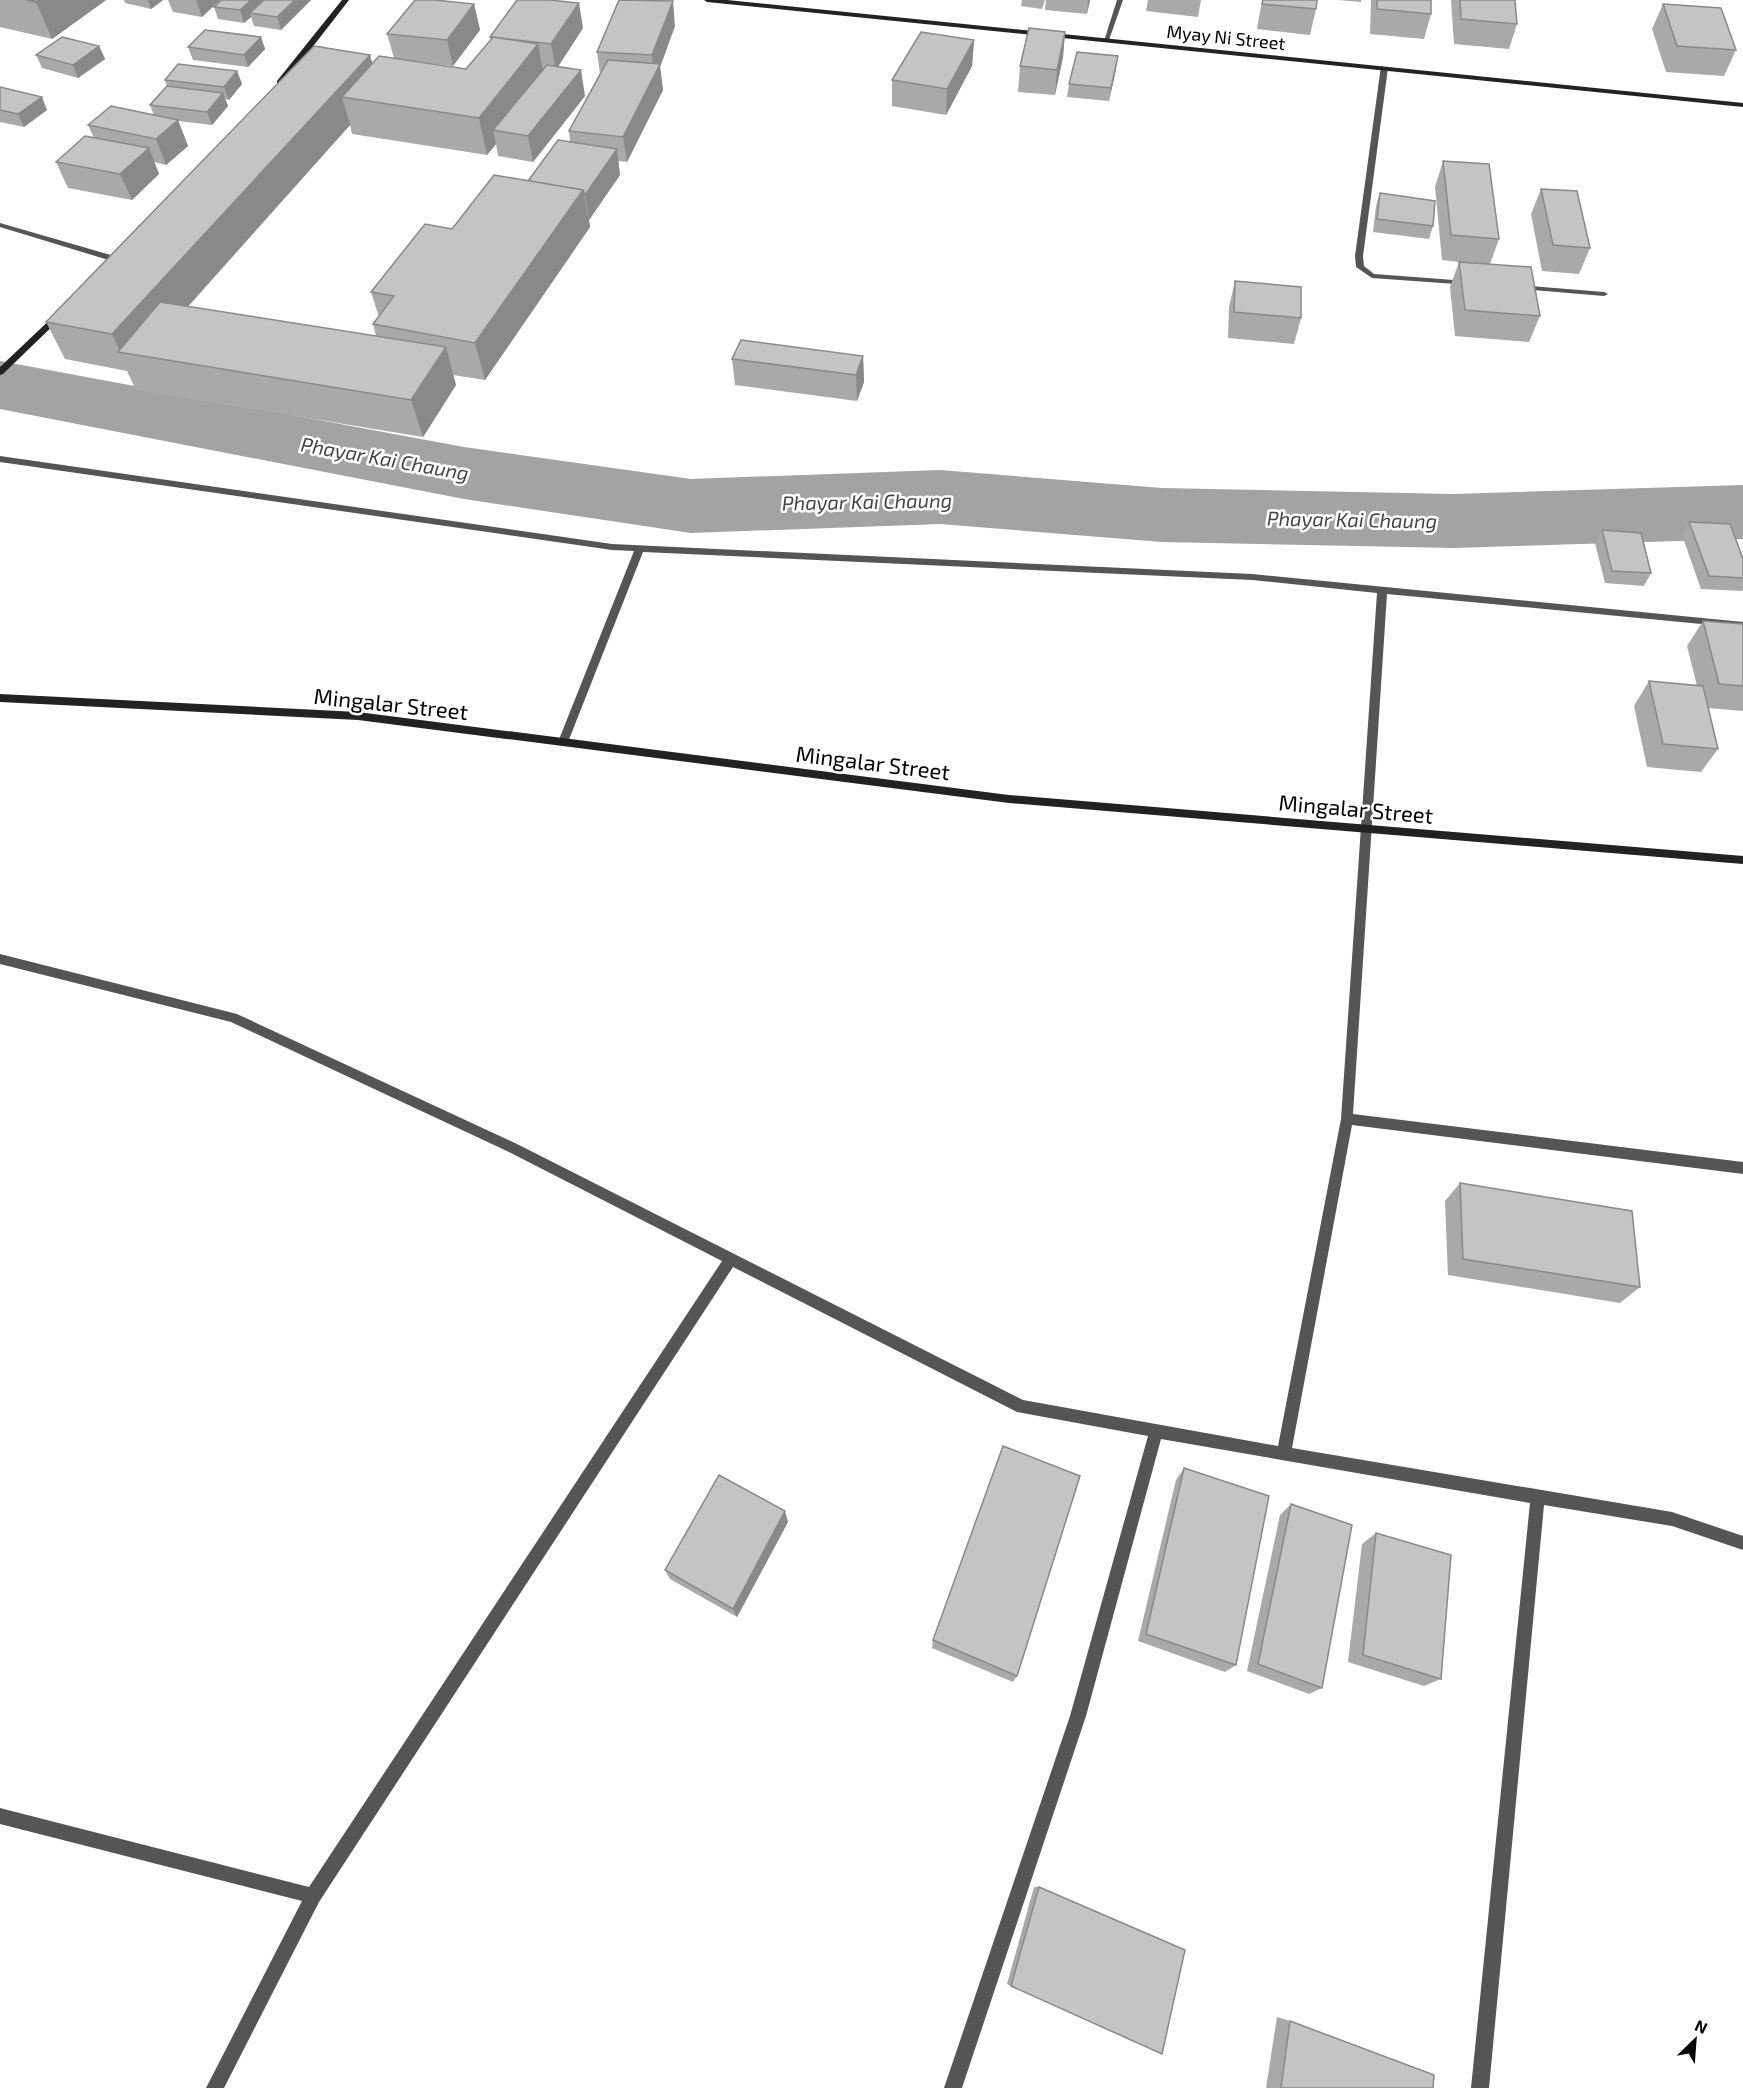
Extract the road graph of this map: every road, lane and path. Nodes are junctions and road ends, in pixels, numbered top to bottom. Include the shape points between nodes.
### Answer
1 (346, 0) edge
2 (707, 0) edge
3 (1120, 0) edge
4 (1106, 40) junction
5 (1384, 68) junction
6 (275, 90) edge
7 (1743, 105) edge
8 (0, 225) edge
9 (126, 251) edge
10 (118, 260) junction
11 (110, 268) edge
12 (1476, 284) edge
13 (1511, 286) edge
14 (1604, 294) dead end
15 (67, 308) edge
16 (0, 372) edge
17 (0, 459) edge
18 (640, 548) junction
19 (1382, 589) junction
20 (1743, 625) edge
21 (0, 698) edge
22 (563, 742) junction
23 (1366, 829) junction
24 (1743, 860) edge
25 (0, 959) edge
26 (1347, 1119) junction
27 (1743, 1168) edge
28 (731, 1259) junction
29 (1156, 1432) junction
30 (1284, 1454) junction
31 (1538, 1496) junction
32 (1743, 1543) edge
33 (0, 1816) edge
34 (313, 1896) junction
35 (215, 2088) edge
36 (953, 2088) edge
37 (1480, 2088) edge

1 - 6 street
2 - 4 street, Myay Ni Street
3 - 4 street
4 - 5 street, Myay Ni Street
5 - 7 street, Myay Ni Street
5 - 12 street via 1360,267 1372,276
8 - 10 street
9 - 10 street
10 - 11 street
13 - 14 street
15 - 16 street
17 - 18 street
18 - 19 street via 1252,577
18 - 22 street
19 - 20 street
19 - 23 street
21 - 22 street, Mingalar Street via 358,716
22 - 23 street, Mingalar Street via 1009,799
23 - 24 street, Mingalar Street
23 - 26 street
25 - 28 street via 233,1018 513,1148
26 - 27 street
26 - 30 street
28 - 29 street via 1022,1407
28 - 34 street
29 - 30 street
29 - 36 street via 1078,1716
30 - 31 street
31 - 32 street via 1672,1519
31 - 37 street
33 - 34 street
34 - 35 street

